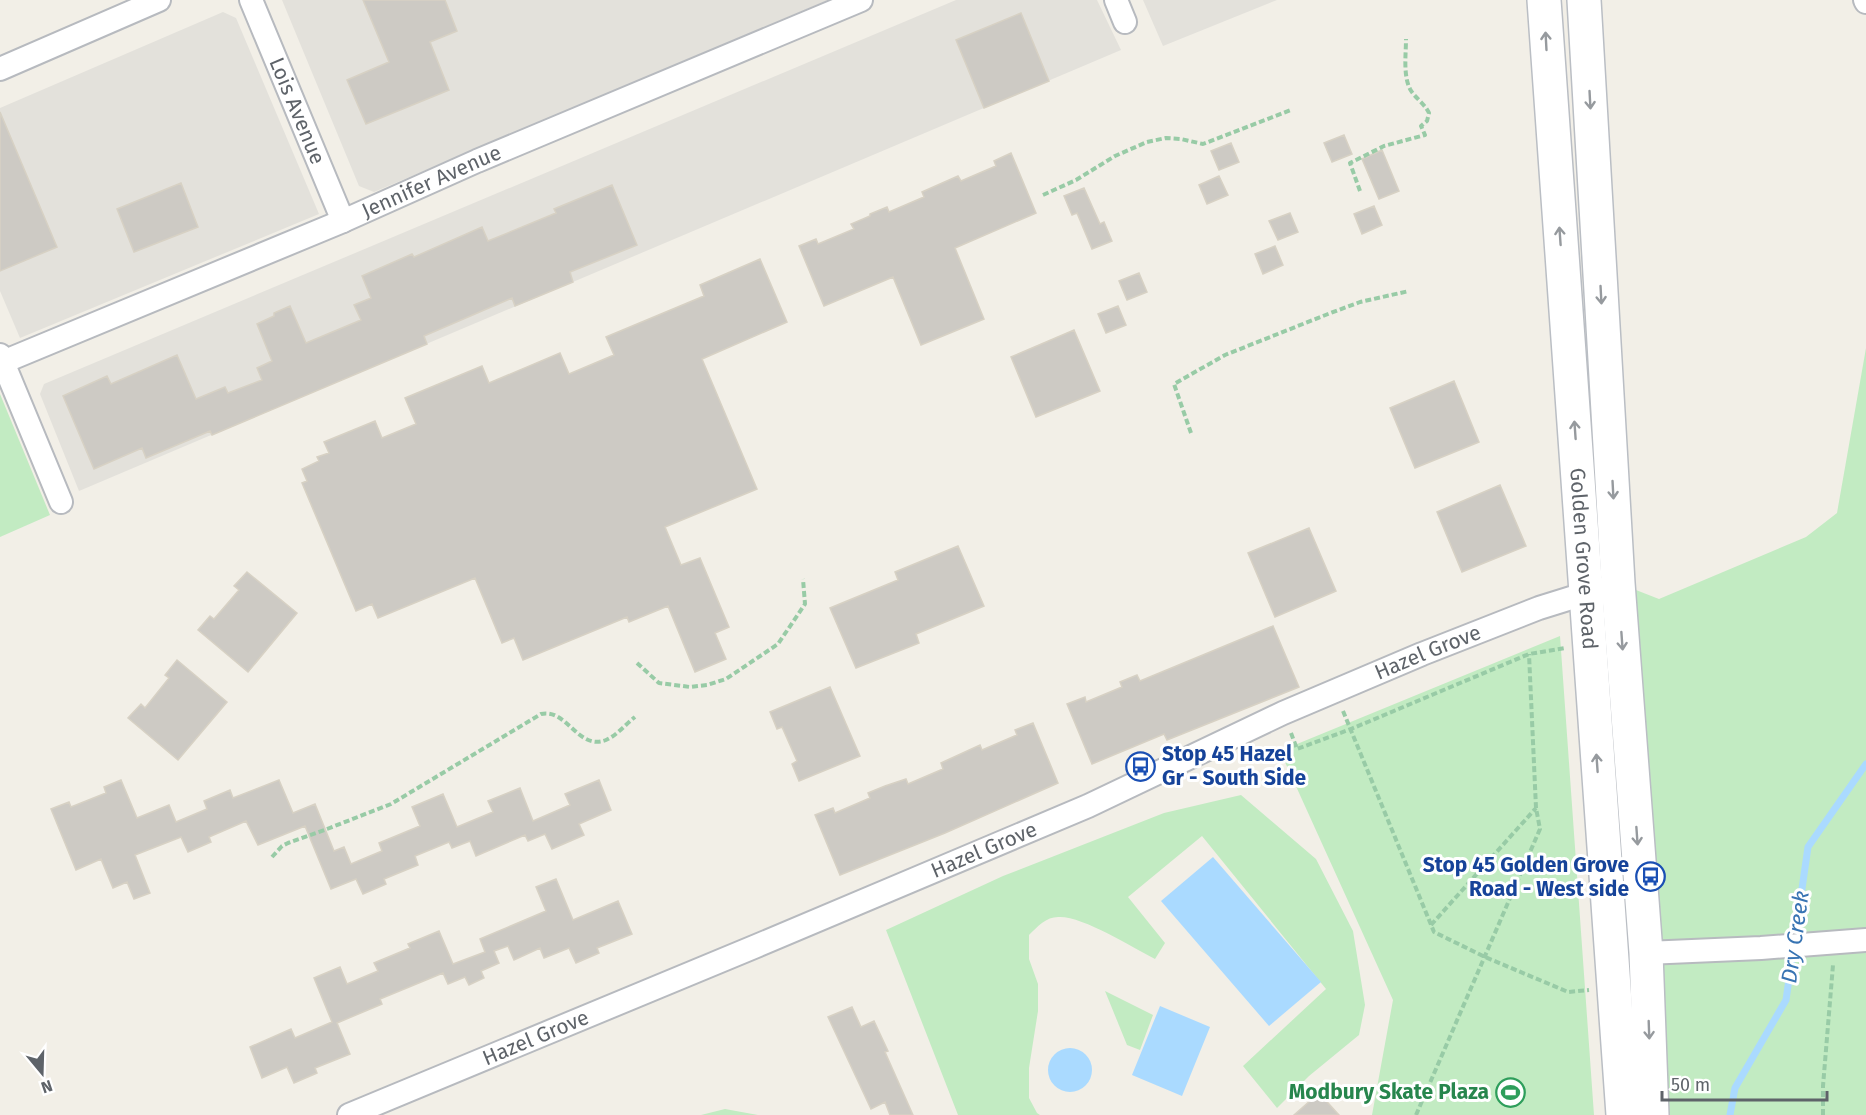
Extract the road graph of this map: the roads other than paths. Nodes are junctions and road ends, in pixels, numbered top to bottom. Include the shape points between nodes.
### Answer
1 (159, 0) edge
2 (251, 0) edge
3 (861, 0) edge
4 (1116, 0) edge
5 (1544, 0) edge
6 (1584, 0) edge
7 (1125, 22) dead end
8 (0, 69) edge
9 (343, 221) junction
10 (2, 359) edge
11 (61, 502) dead end
12 (1618, 583) junction
13 (1587, 593) junction
14 (1866, 940) edge
15 (1646, 953) junction
16 (1611, 954) junction
17 (349, 1115) edge
18 (1623, 1115) edge
19 (1652, 1115) edge

1 - 8 street
2 - 9 street, Lois Avenue
3 - 9 street, Jennifer Avenue
4 - 7 street
13 -> 5 main road, Golden Grove Road
6 -> 12 main road, Golden Grove Road
9 - 10 street, Jennifer Avenue
10 - 11 street
12 - 13 street, Hazel Grove
12 -> 15 main road, Golden Grove Road
16 -> 13 main road, Golden Grove Road
13 - 17 street, Hazel Grove via 1488,627 1282,713 1088,806
14 - 15 street
15 - 16 main road
15 -> 19 main road, Golden Grove Road
16 - 18 main road, Golden Grove Road

